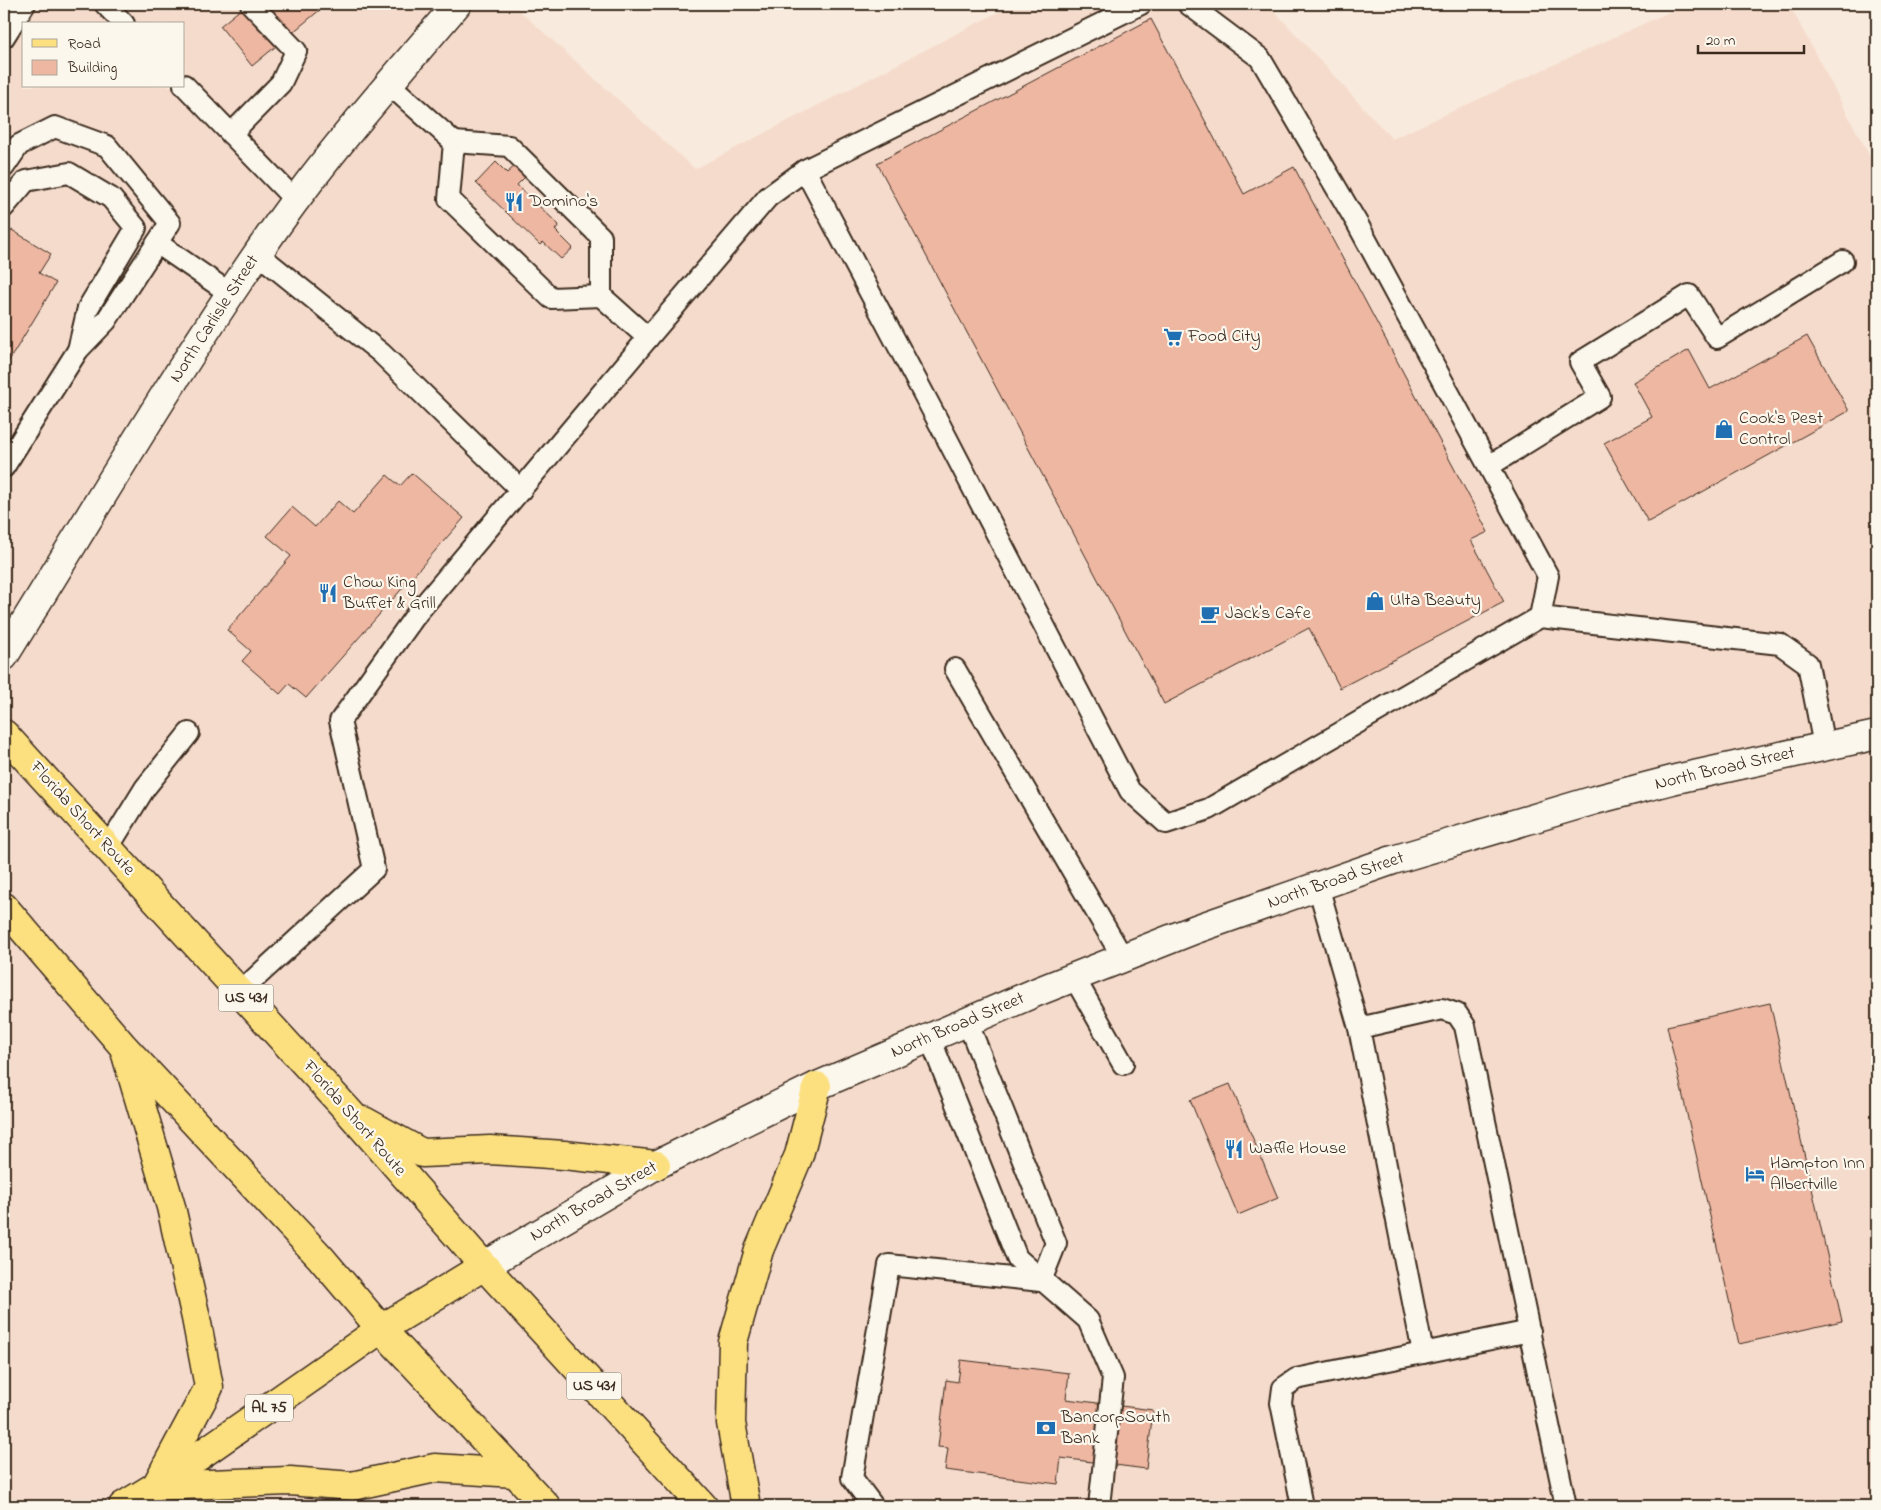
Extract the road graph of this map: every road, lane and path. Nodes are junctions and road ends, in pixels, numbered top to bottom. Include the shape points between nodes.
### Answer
1 (25, 4) edge
2 (105, 4) edge
3 (250, 4) edge
4 (457, 4) edge
5 (1141, 4) edge
6 (1188, 4) edge
7 (122, 22) edge
8 (4, 37) edge
9 (389, 84) junction
10 (185, 86) edge
11 (232, 134) junction
12 (454, 142) junction
13 (4, 167) edge
14 (804, 170) junction
15 (296, 201) junction
16 (4, 207) edge
17 (157, 243) junction
18 (258, 254) junction
19 (1843, 261) dead end
20 (231, 294) junction
21 (601, 296) junction
22 (648, 338) junction
23 (78, 350) junction
24 (1489, 466) junction
25 (4, 467) edge
26 (520, 490) junction
27 (1540, 617) junction
28 (4, 656) edge
29 (955, 669) dead end
30 (190, 733) dead end
31 (4, 734) edge
32 (1877, 735) edge
33 (1824, 746) junction
34 (108, 848) junction
35 (1318, 886) junction
36 (4, 907) edge
37 (1122, 958) junction
38 (1074, 977) junction
39 (240, 992) junction
40 (968, 1021) junction
41 (1359, 1028) junction
42 (930, 1038) junction
43 (123, 1046) junction
44 (1123, 1064) dead end
45 (817, 1086) junction
46 (351, 1114) junction
47 (656, 1165) junction
48 (484, 1266) junction
49 (1041, 1280) junction
50 (381, 1329) junction
51 (1530, 1331) junction
52 (1424, 1353) junction
53 (515, 1473) junction
54 (156, 1486) junction
55 (123, 1506) edge
56 (546, 1506) edge
57 (703, 1506) edge
58 (746, 1506) edge
59 (873, 1506) edge
60 (1099, 1506) edge
61 (1302, 1506) edge
62 (1566, 1506) edge

1 - 8 lane
2 - 7 lane
3 - 11 lane via 296,52 281,83
4 - 9 main road, North Carlisle Street
5 - 14 lane
6 - 24 lane via 1260,58 1358,223
9 - 12 lane
9 - 15 main road, North Carlisle Street
10 - 11 lane
11 - 15 lane
12 - 21 lane via 509,146 601,237
12 - 21 lane via 449,199 550,298
13 - 17 lane via 19,145 55,127 107,146 170,223
14 - 22 lane via 768,197
14 - 27 lane via 1130,791 1166,823 1209,809
15 - 18 main road, North Carlisle Street
16 - 23 lane via 26,181 69,172 111,198 136,228 88,308
17 - 20 lane
17 - 23 lane via 106,321
18 - 20 main road, North Carlisle Street
18 - 26 lane via 381,353
19 - 24 lane via 1717,338 1689,295 1580,362 1600,396
20 - 28 main road, North Carlisle Street
21 - 22 lane
22 - 26 lane
23 - 25 lane
24 - 27 lane via 1548,576
26 - 39 lane via 418,612 340,721 374,869
27 - 33 lane via 1780,644 1808,664
29 - 37 lane
30 - 34 lane via 145,788
31 - 34 main road, Florida Short Route / US 431
32 - 33 main road, North Broad Street / AL 75
33 - 35 main road, North Broad Street / AL 75 via 1595,800 1393,860
34 - 39 main road, Florida Short Route / US 431
35 - 37 main road, North Broad Street / AL 75
35 - 41 lane
36 - 43 main road
37 - 38 main road, North Broad Street / AL 75
38 - 40 main road, North Broad Street / AL 75
38 - 44 lane
39 - 46 main road, Florida Short Route / US 431
40 - 42 main road, North Broad Street / AL 75
40 - 49 lane via 1056,1243
41 - 51 lane via 1442,1009 1457,1014 1465,1026
41 - 52 lane
42 - 45 main road, North Broad Street / AL 75
42 - 49 lane via 1017,1258
43 - 50 main road via 321,1258
43 - 54 main road via 171,1207 209,1388
45 - 47 main road, North Broad Street / AL 75
45 - 58 main road via 799,1154 759,1250 733,1342 731,1423
46 - 47 main road via 422,1153 490,1150 564,1154
46 - 48 main road, Florida Short Route / US 431
47 - 48 main road, North Broad Street / AL 75
48 - 50 main road, North Broad Street / AL 75
48 - 57 main road, Florida Short Route / US 431
49 - 59 lane via 889,1265 852,1478
49 - 60 lane via 1088,1320 1113,1378
50 - 53 main road
50 - 54 main road, North Broad Street / AL 75
51 - 52 lane
51 - 62 lane
52 - 61 lane via 1296,1379 1283,1388 1280,1403
53 - 54 main road via 435,1468 352,1486 290,1481
53 - 56 main road
54 - 55 main road, North Broad Street / AL 75

